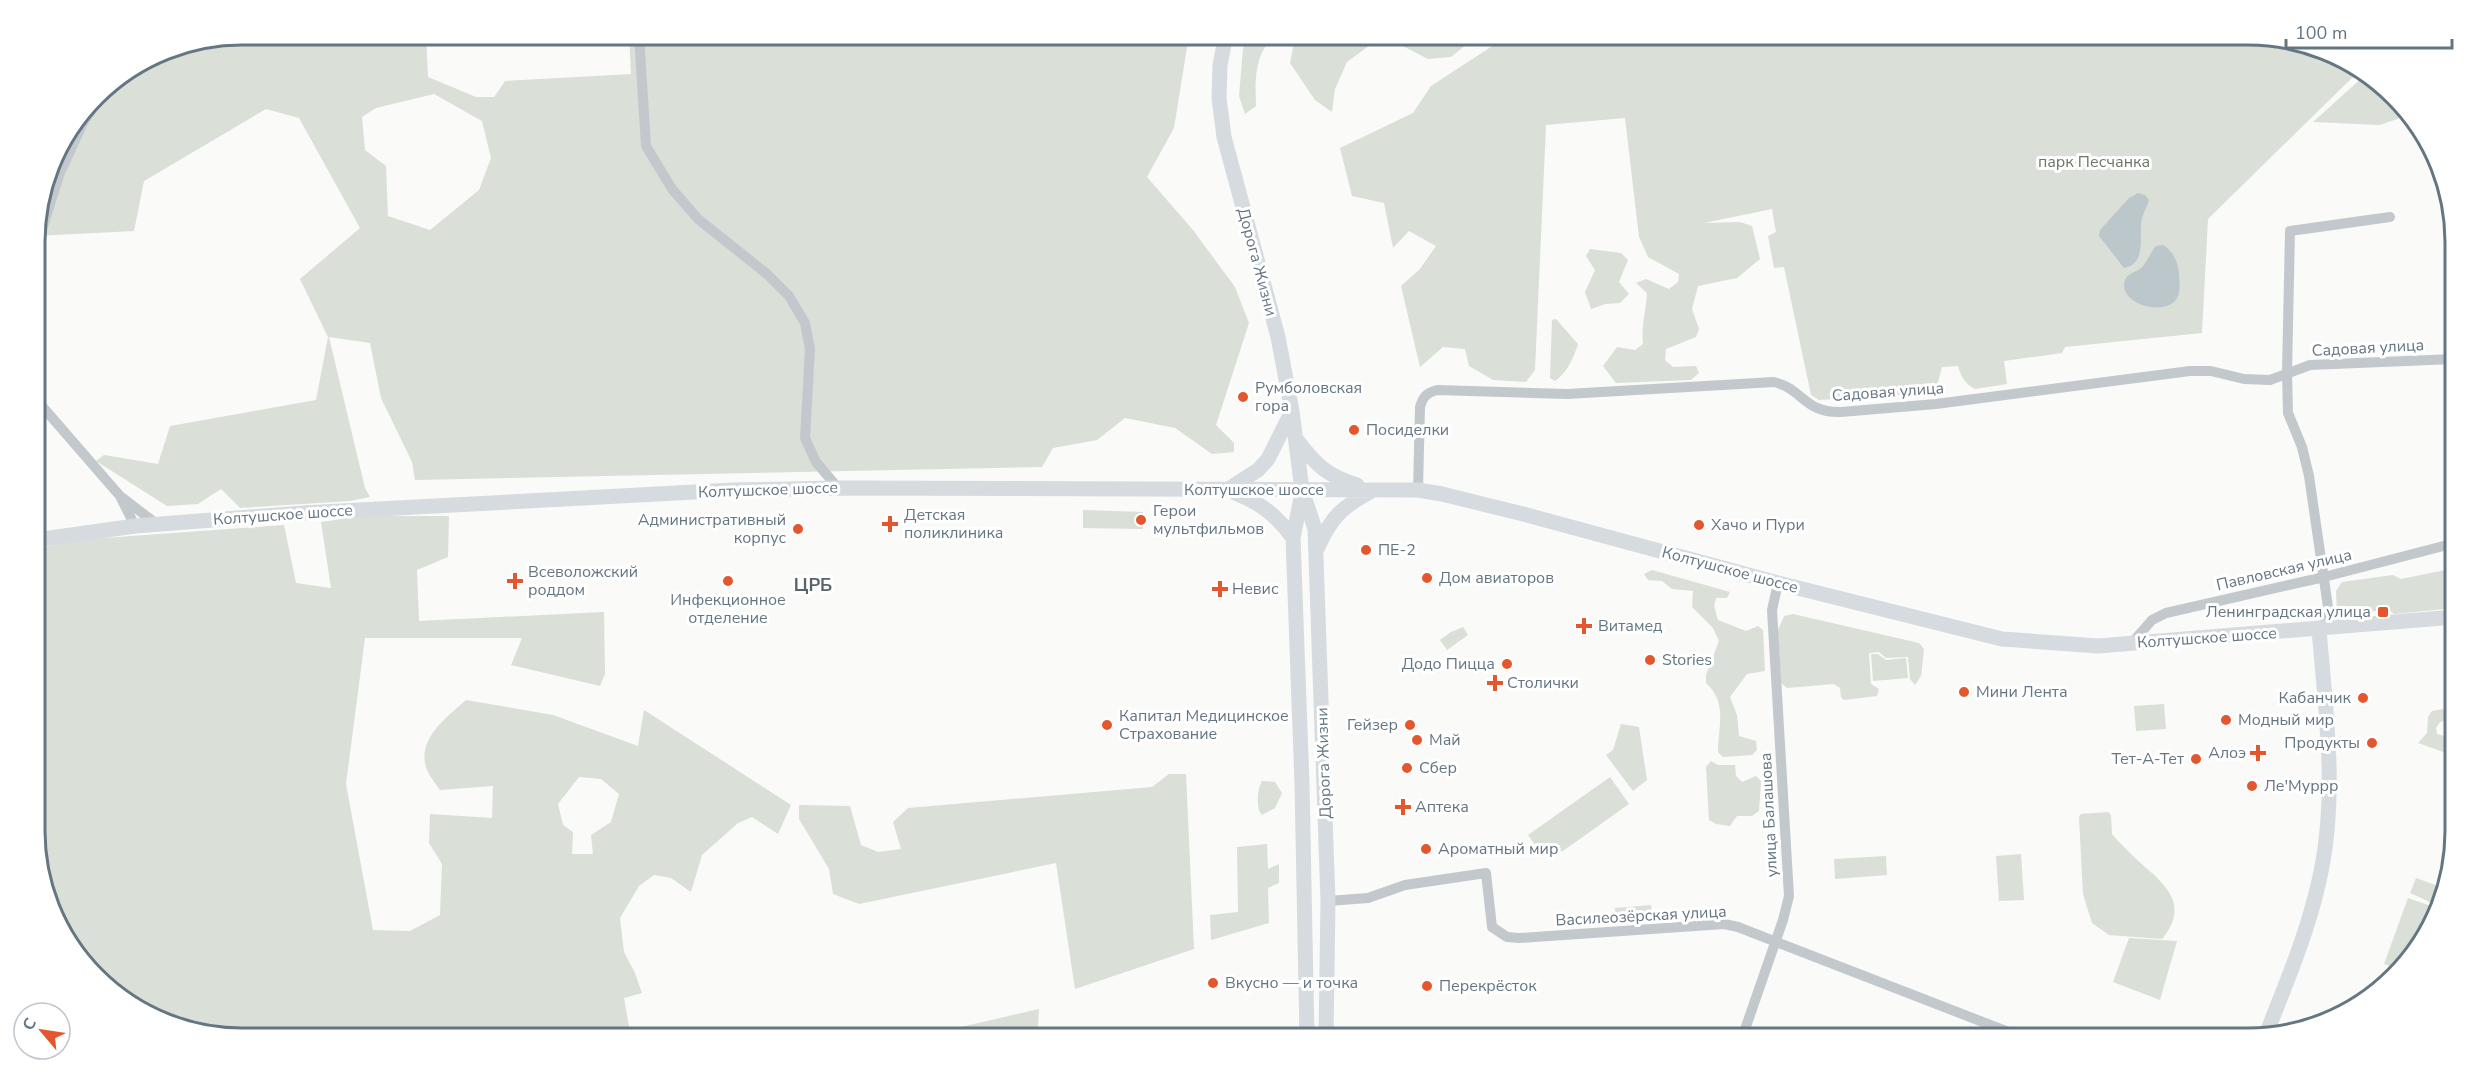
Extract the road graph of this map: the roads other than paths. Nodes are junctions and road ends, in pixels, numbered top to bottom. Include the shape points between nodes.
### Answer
1 (640, 45) edge
2 (1224, 45) edge
3 (79, 132) edge
4 (49, 207) edge
5 (2390, 217) dead end
6 (2445, 359) edge
7 (2287, 373) junction
8 (45, 410) edge
9 (1292, 411) junction
10 (1295, 438) junction
11 (838, 488) junction
12 (1375, 489) junction
13 (1227, 490) junction
14 (1302, 490) junction
15 (1418, 490) junction
16 (120, 496) junction
17 (158, 525) junction
18 (135, 526) junction
19 (1293, 538) junction
20 (45, 539) edge
21 (2445, 546) edge
22 (1317, 548) junction
23 (2324, 577) junction
24 (1778, 583) junction
25 (2445, 618) edge
26 (2319, 630) junction
27 (2131, 644) junction
28 (1328, 901) junction
29 (1776, 940) junction
30 (2269, 1027) edge
31 (1307, 1028) edge
32 (1326, 1028) edge
33 (1745, 1028) edge
34 (1999, 1028) edge

1 - 11 street via 646,146 672,189 692,212 767,274 789,296 805,323 810,349 806,438 816,462
2 - 9 main road, Дорога Жизни via 1219,98 1224,137 1278,338
3 - 4 street
5 - 7 street via 2290,231
6 - 7 street, Садовая улица via 2310,365
7 - 15 street, Садовая улица via 2270,380 2190,371 1956,402 1841,412 1810,406 1789,388 1774,382 1567,394 1437,390 1428,393 1420,407
7 - 23 street via 2288,412 2302,447
8 - 16 street
9 - 10 main road, Дорога Жизни
9 - 13 main road via 1269,459
10 - 12 main road via 1326,472
10 - 14 main road, Дорога Жизни
11 - 13 main road, Колтушское шоссе
11 - 17 main road, Колтушское шоссе via 303,513
12 - 14 main road, Колтушское шоссе
12 - 15 main road, Колтушское шоссе
12 - 22 main road via 1337,513
13 - 14 main road, Колтушское шоссе
13 - 19 main road via 1266,508
14 - 19 main road, Дорога Жизни
14 - 22 main road, Дорога Жизни
15 - 24 main road, Колтушское шоссе via 1523,514
16 - 17 street
16 - 18 street
17 - 18 main road, Колтушское шоссе
18 - 20 main road, Колтушское шоссе
19 - 31 main road, Дорога Жизни
21 - 23 street, Павловская улица
22 - 28 main road, Дорога Жизни
23 - 26 street via 2328,617
23 - 27 street, Павловская улица via 2166,612 2152,620
24 - 27 main road, Колтушское шоссе via 2002,639 2098,646
24 - 29 street, улица Балашова via 1772,610 1789,896
25 - 26 main road, Колтушское шоссе
26 - 27 main road, Колтушское шоссе
26 - 30 main road via 2329,759 2327,830 2303,940
28 - 29 street, Василеозёрская улица via 1368,898 1405,885 1486,873 1492,927 1507,937 1724,924
28 - 32 main road, Дорога Жизни
29 - 33 street, улица Балашова
29 - 34 street, Василеозёрская улица

